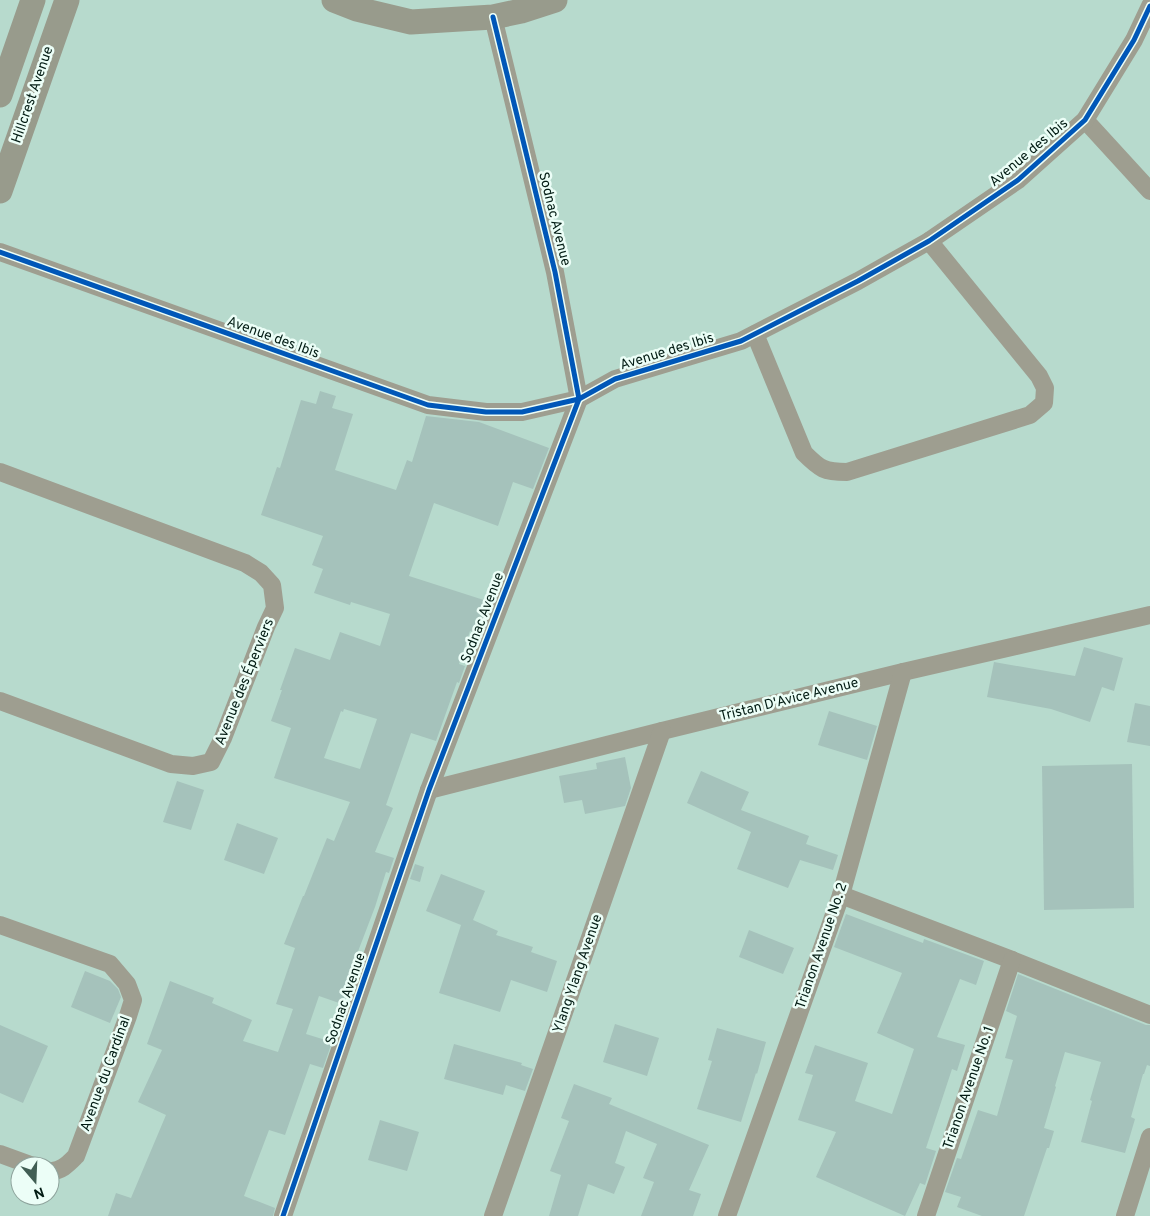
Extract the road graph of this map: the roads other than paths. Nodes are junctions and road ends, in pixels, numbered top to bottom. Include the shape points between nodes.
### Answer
1 (33, 0) edge
2 (67, 0) edge
3 (334, 0) edge
4 (555, 0) edge
5 (1150, 6) edge
6 (493, 17) junction
7 (0, 95) edge
8 (1085, 120) junction
9 (0, 191) edge
10 (1150, 191) edge
11 (929, 241) junction
12 (0, 252) edge
13 (755, 334) junction
14 (579, 399) junction
15 (0, 472) edge
16 (1150, 615) edge
17 (903, 672) junction
18 (0, 701) edge
19 (662, 731) junction
20 (429, 790) junction
21 (842, 895) junction
22 (0, 925) edge
23 (1012, 960) junction
24 (1150, 1016) edge
25 (1150, 1136) edge
26 (60, 1169) edge
27 (283, 1216) edge
28 (493, 1216) edge
29 (727, 1216) edge
30 (926, 1216) edge
31 (1125, 1216) edge

1 - 7 main road
2 - 9 main road, Hillcrest Avenue
3 - 6 main road via 411,22
4 - 6 main road
5 - 8 street, Avenue des Ibis via 1134,40
6 - 14 street, Sodnac Avenue via 555,272
8 - 10 street
8 - 11 street, Avenue des Ibis via 1018,180
11 - 13 street, Avenue des Ibis
11 - 13 street via 1039,376 1045,388 1044,403 1030,415 847,472 833,472 818,467 804,453
12 - 14 street, Avenue des Ibis via 428,405 486,412 522,412
13 - 14 street, Avenue des Ibis via 615,379
14 - 20 street, Sodnac Avenue
15 - 18 street, Avenue des Éperviers via 245,563 272,585 275,608 223,738 210,762 193,766 171,764
16 - 17 street, Tristan D'Avice Avenue
17 - 19 street, Tristan D'Avice Avenue
17 - 21 street, Trianon Avenue No. 2
19 - 20 street, Tristan D'Avice Avenue
19 - 28 street, Ylang Ylang Avenue
20 - 27 street, Sodnac Avenue
21 - 23 street
21 - 29 street, Trianon Avenue No. 2
22 - 26 street, Avenue du Cardinal via 110,964 127,984 133,1000 76,1156
23 - 24 street
23 - 30 street, Trianon Avenue No. 1
25 - 31 street

